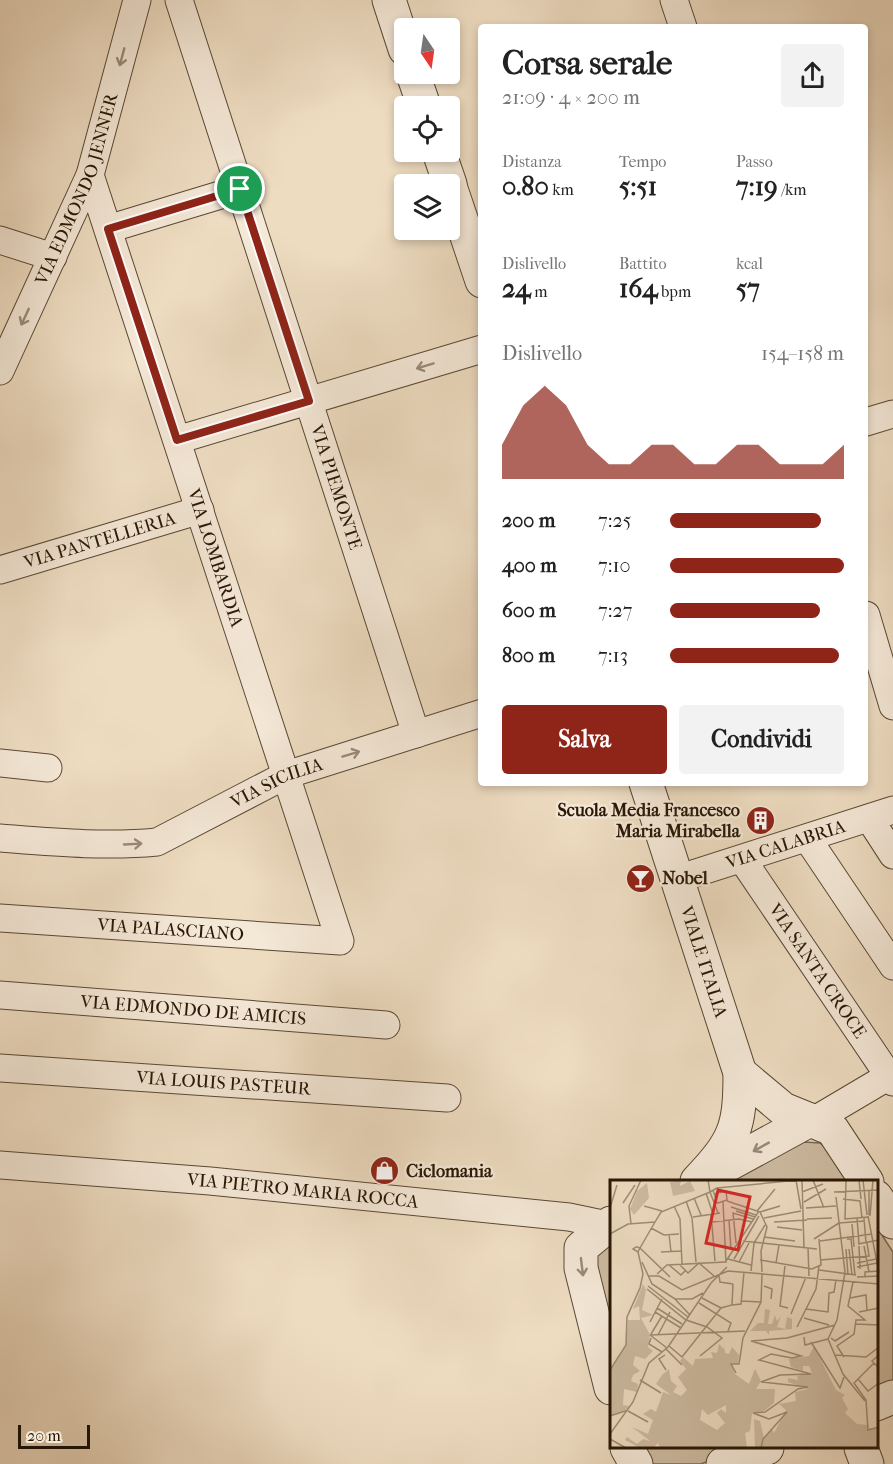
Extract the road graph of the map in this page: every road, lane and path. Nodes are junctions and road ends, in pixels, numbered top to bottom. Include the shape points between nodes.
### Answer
1 (137, 0) edge
2 (179, 0) edge
3 (389, 0) edge
4 (674, 0) edge
5 (395, 18) edge
6 (682, 24) edge
7 (90, 175) junction
8 (240, 189) junction
9 (460, 215) edge
10 (108, 229) junction
11 (0, 240) edge
12 (53, 257) junction
13 (478, 269) edge
14 (478, 350) edge
15 (0, 371) edge
16 (309, 401) junction
17 (893, 414) edge
18 (868, 421) edge
19 (177, 440) junction
20 (200, 510) junction
21 (0, 570) edge
22 (868, 622) edge
23 (893, 706) edge
24 (478, 714) edge
25 (416, 734) junction
26 (0, 763) edge
27 (48, 768) dead end
28 (286, 775) junction
29 (647, 786) edge
30 (881, 814) edge
31 (0, 838) edge
32 (807, 838) junction
33 (893, 855) edge
34 (742, 859) junction
35 (677, 879) junction
36 (0, 918) edge
37 (340, 941) joint
38 (893, 966) edge
39 (0, 995) edge
40 (386, 1025) dead end
41 (0, 1068) edge
42 (740, 1073) junction
43 (891, 1079) edge
44 (447, 1098) dead end
45 (812, 1121) junction
46 (0, 1165) edge
47 (699, 1180) edge
48 (701, 1180) edge
49 (866, 1180) edge
50 (878, 1200) edge
51 (893, 1222) edge
52 (609, 1224) edge
53 (610, 1384) edge
54 (893, 1397) edge
55 (878, 1403) edge
56 (628, 1449) edge
57 (764, 1449) edge
58 (861, 1449) edge
59 (636, 1464) edge
60 (723, 1464) edge
61 (867, 1464) edge

1 -> 7 street, VIA EDMONDO JENNER
2 - 8 street, VIA PIEMONTE
3 - 5 street
4 - 6 street
7 - 10 street, VIA LOMBARDIA
7 - 12 street, VIA EDMONDO JENNER
8 - 10 street
8 - 16 street, VIA PIEMONTE
9 - 13 street
10 - 19 street, VIA LOMBARDIA
11 - 12 street
12 -> 15 street, VIA EDMONDO JENNER
14 -> 16 street
16 - 19 street
16 - 25 street, VIA PIEMONTE
17 - 18 street
19 - 20 street, VIA LOMBARDIA
20 - 21 street, VIA PANTELLERIA
20 - 28 street, VIA LOMBARDIA
22 - 23 street
24 - 25 street, VIA SICILIA
28 -> 25 street, VIA SICILIA
26 - 27 street
31 -> 28 street, VIA SICILIA via 75,843 157,842
28 - 37 street, VIA LOMBARDIA
29 - 35 street, VIALE ITALIA
30 - 32 street, VIA CALABRIA
30 - 33 street
32 - 34 street, VIA CALABRIA
32 - 38 street
34 - 35 street, VIA CALABRIA
34 - 43 street, VIA SANTA CROCE
35 - 42 street, VIALE ITALIA
36 - 37 street, VIA PALASCIANO
39 - 40 street, VIA EDMONDO DE AMICIS
41 - 44 street, VIA LOUIS PASTEUR
42 - 45 street via 783,1109
42 - 47 street, VIALE ITALIA via 736,1130 721,1157
43 - 45 street
45 -> 48 street
45 - 49 street via 832,1129
46 - 52 street, VIA PIETRO MARIA ROCCA via 261,1186
50 - 51 street
52 -> 53 street via 581,1248 581,1268
54 - 55 street
56 - 59 street
57 - 60 street
58 - 61 street

